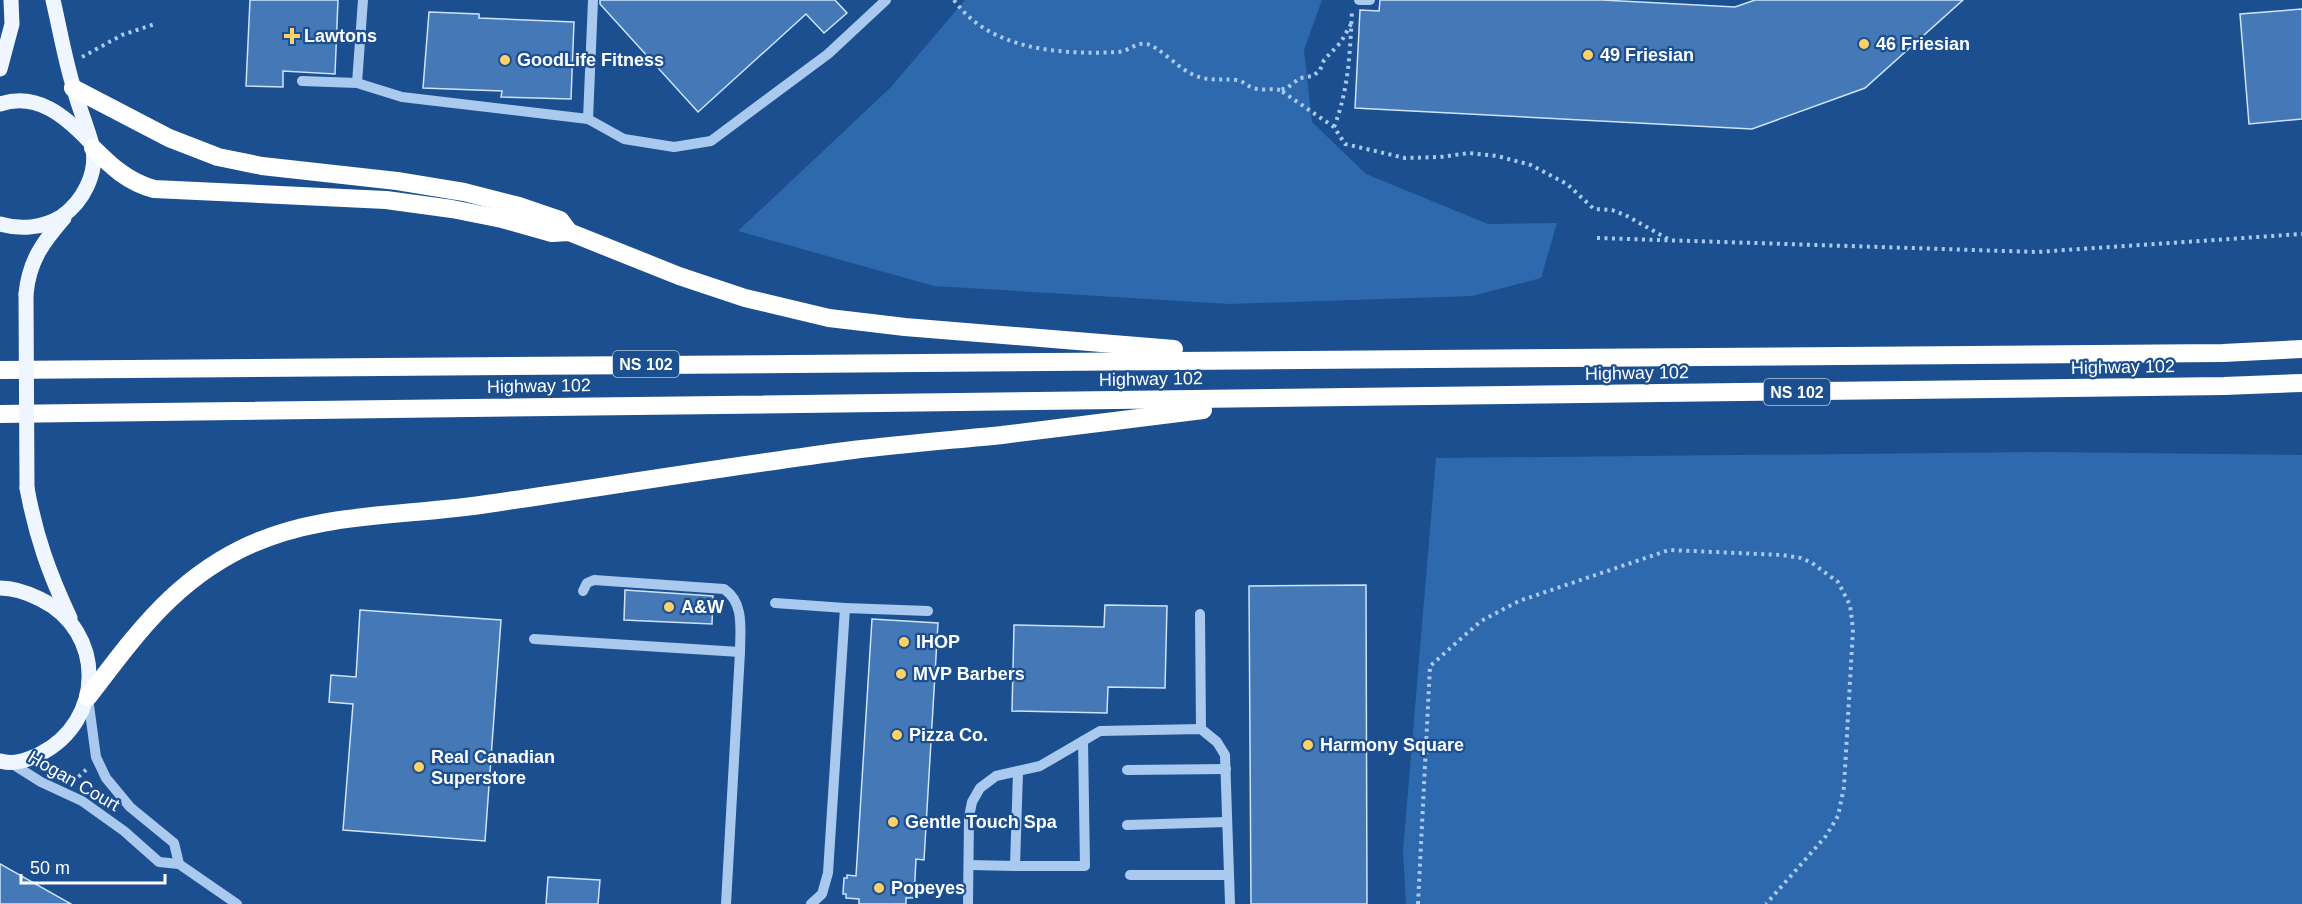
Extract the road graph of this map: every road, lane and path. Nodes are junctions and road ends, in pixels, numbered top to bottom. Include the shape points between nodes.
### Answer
1 (11, 0) edge
2 (53, 0) edge
3 (363, 0) edge
4 (593, 0) edge
5 (886, 0) edge
6 (954, 0) edge
7 (1352, 0) edge
8 (1359, 0) edge
9 (1370, 0) edge
10 (155, 24) dead end
11 (1351, 24) junction
12 (78, 58) dead end
13 (0, 69) edge
14 (302, 81) dead end
15 (357, 83) junction
16 (74, 88) junction
17 (1280, 90) junction
18 (0, 104) edge
19 (588, 119) junction
20 (1334, 127) junction
21 (92, 145) junction
22 (80, 201) junction
23 (0, 224) edge
24 (569, 232) junction
25 (2302, 234) edge
26 (1597, 238) dead end
27 (1670, 240) junction
28 (2302, 349) edge
29 (1292, 359) junction
30 (0, 370) edge
31 (2302, 383) edge
32 (1291, 399) junction
33 (0, 414) edge
34 (0, 588) edge
35 (583, 591) dead end
36 (775, 603) dead end
37 (845, 608) junction
38 (928, 612) dead end
39 (1200, 614) dead end
40 (72, 624) junction
41 (534, 639) dead end
42 (740, 652) junction
43 (88, 698) junction
44 (1201, 729) junction
45 (1083, 741) junction
46 (5, 764) edge
47 (88, 768) dead end
48 (1226, 769) junction
49 (1127, 770) dead end
50 (1018, 772) junction
51 (69, 786) dead end
52 (1227, 822) junction
53 (1127, 825) dead end
54 (179, 864) junction
55 (969, 865) junction
56 (1015, 866) junction
57 (1130, 875) dead end
58 (1229, 875) junction
59 (237, 904) edge
60 (726, 904) edge
61 (811, 904) edge
62 (968, 904) edge
63 (1230, 904) edge
64 (1418, 904) edge
65 (1766, 904) edge

1 - 13 main road via 12,24
2 - 16 main road
3 - 15 street
4 - 19 street
5 - 19 street via 828,54 711,141 674,147 624,139
6 - 17 path via 980,27 1028,46 1077,54 1124,52 1137,44 1149,45 1171,63 1202,78 1240,80 1252,88
7 - 11 path
8 - 9 street
10 - 12 path via 122,35
11 - 17 path via 1320,70
11 - 20 path via 1344,103
14 - 15 street
15 - 19 street via 402,96
16 - 21 main road
16 - 24 highway via 169,138 218,157 464,192 560,220
17 - 20 path
18 - 21 main road via 18,100 43,105 71,123
20 - 27 path via 1345,144 1405,158 1469,153 1531,165 1567,184 1594,209 1627,216
21 - 22 main road via 90,178
21 - 24 highway via 120,173 154,189 386,200 462,211 552,233
22 - 23 main road via 62,216 42,225 19,228
22 - 40 main road, bridge via 38,249 29,269 26,294 27,488 48,570
24 - 29 highway via 745,298 829,318
25 - 27 path via 2037,252
26 - 27 path
28 - 29 highway, Highway 102 / NS 102 via 2212,354
29 - 30 highway, Highway 102 / NS 102
31 - 32 highway, Highway 102 / NS 102
32 - 33 highway, Highway 102 / NS 102
32 - 43 highway via 855,450 471,507 302,526 243,548 192,579 139,629
34 - 40 main road via 34,596
35 - 42 street via 594,580 724,589 733,595 739,607
36 - 37 street
37 - 38 street
37 - 61 street via 828,873 822,894
39 - 44 street
40 - 43 main road via 89,667
41 - 42 street
42 - 60 street
43 - 46 main road via 73,726 56,744 35,756
43 - 54 street, Hogan Court via 96,757 106,778 130,807 174,843
44 - 45 street via 1100,731
44 - 48 street via 1217,742 1225,755
45 - 50 street via 1040,766
45 - 56 street via 1085,866
46 - 54 street, Hogan Court via 99,812 159,862
47 - 51 path
48 - 49 street
48 - 52 street
50 - 55 street via 996,776 980,788 972,802
50 - 56 street
52 - 53 street
52 - 58 street
54 - 59 street, Hogan Court
55 - 56 street
55 - 62 street
57 - 58 street
58 - 63 street
64 - 65 path via 1430,666 1481,621 1519,601 1669,550 1802,558 1838,582 1850,605 1852,640 1844,788 1838,816 1826,836

